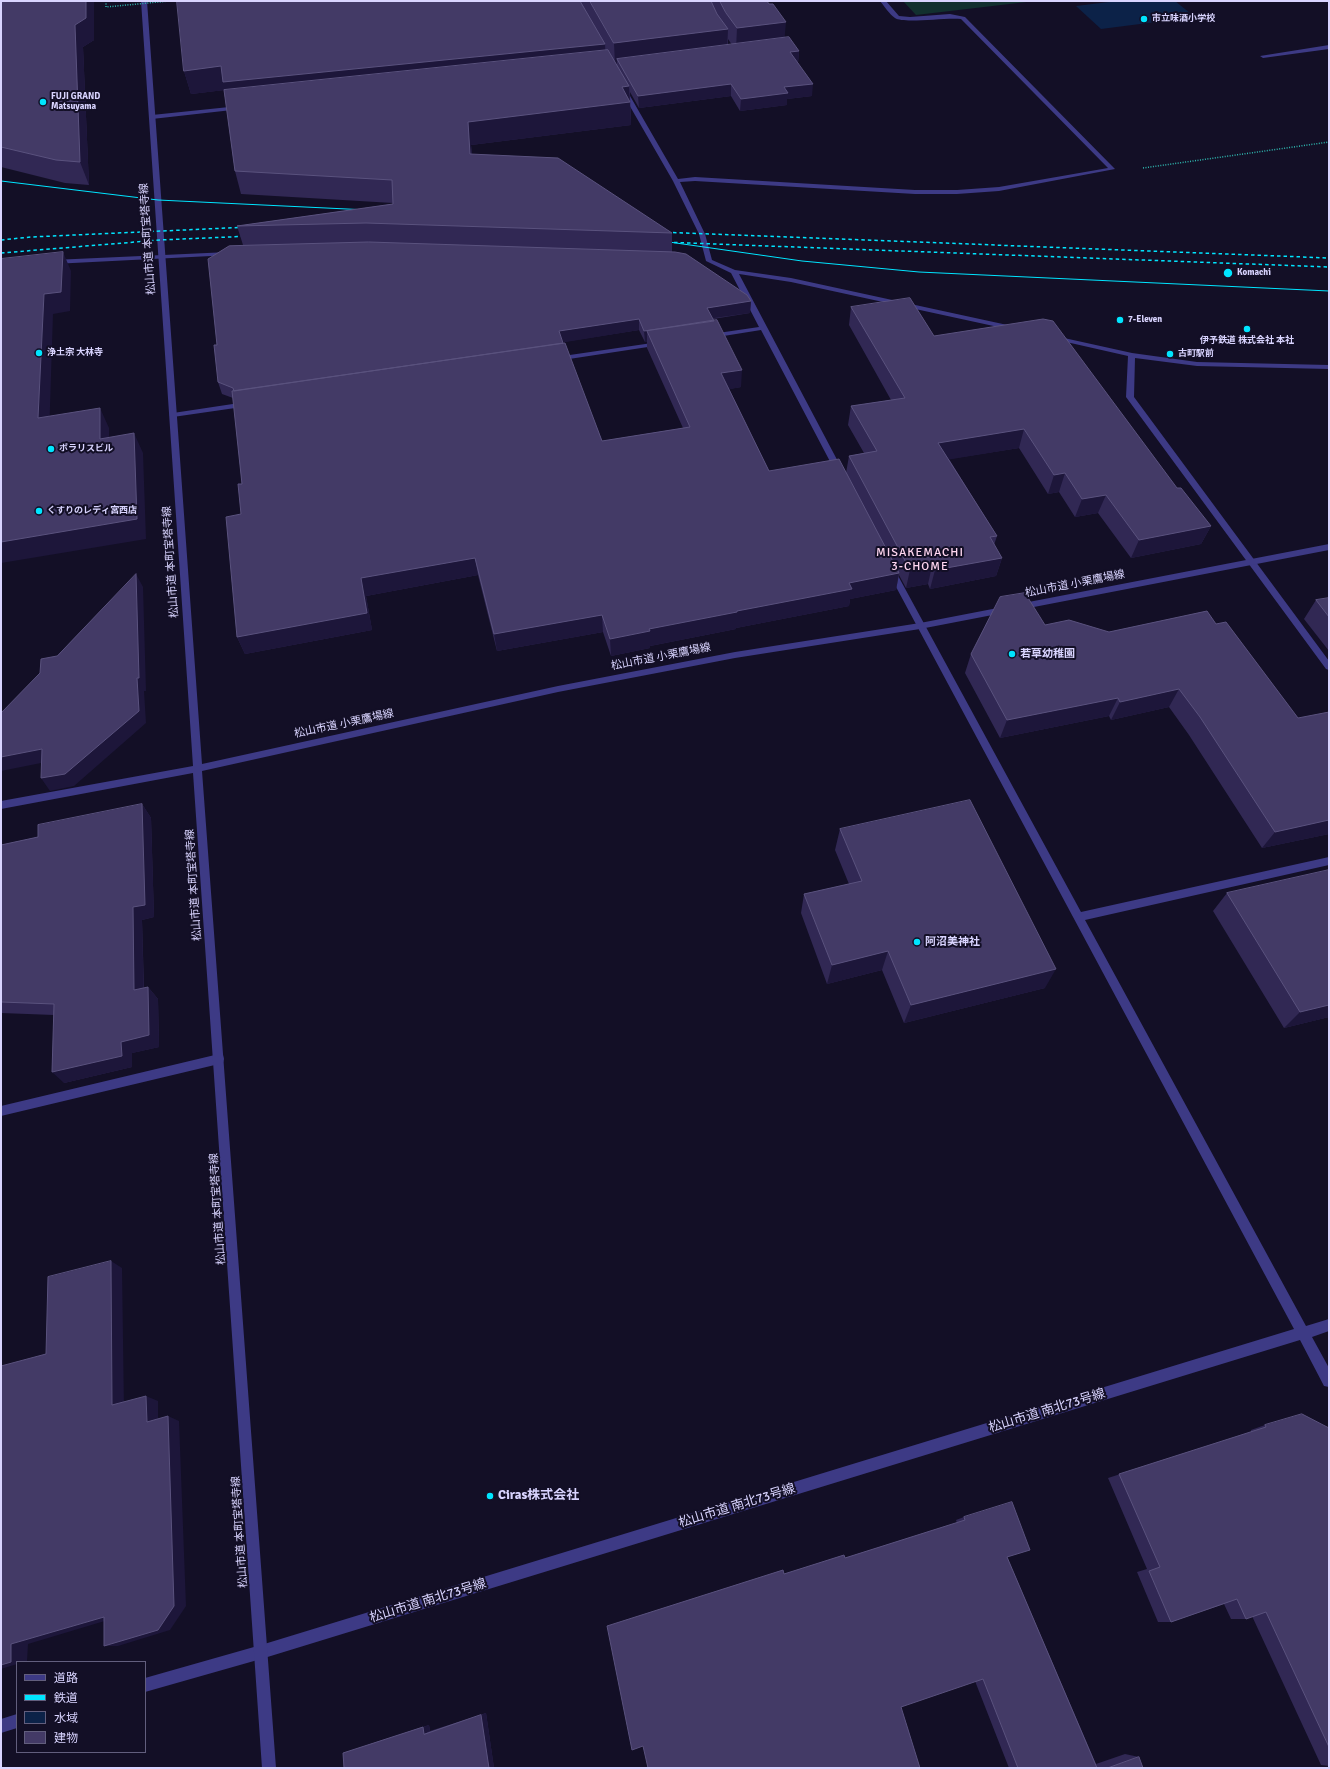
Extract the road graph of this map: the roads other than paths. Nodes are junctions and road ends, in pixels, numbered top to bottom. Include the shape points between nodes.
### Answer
1 (144, 1) edge
2 (883, 1) edge
3 (1329, 47) edge
4 (1263, 56) dead end
5 (620, 82) edge
6 (247, 108) edge
7 (152, 118) junction
8 (676, 181) junction
9 (239, 253) edge
10 (161, 256) junction
11 (49, 262) edge
12 (705, 266) edge
13 (734, 272) junction
14 (764, 328) junction
15 (1016, 329) edge
16 (1045, 336) edge
17 (702, 338) edge
18 (670, 342) edge
19 (1132, 355) junction
20 (545, 361) edge
21 (1329, 367) edge
22 (254, 403) edge
23 (173, 415) junction
24 (844, 481) edge
25 (1329, 547) edge
26 (1250, 562) junction
27 (887, 564) edge
28 (920, 626) junction
29 (1329, 667) edge
30 (197, 769) junction
31 (1, 805) edge
32 (1329, 861) edge
33 (1077, 917) junction
34 (219, 1059) junction
35 (1, 1111) edge
36 (1329, 1325) edge
37 (1302, 1332) junction
38 (1329, 1381) edge
39 (261, 1652) junction
40 (146, 1685) edge
41 (16, 1722) edge
42 (1, 1726) edge
43 (269, 1768) edge

1 - 7 street, 松山市道 本町宝塔寺線
2 - 8 street via 896,17 963,18 1112,169 999,188 957,192 915,192 695,179
3 - 4 street
5 - 8 street
6 - 7 street
7 - 10 street, 松山市道 本町宝塔寺線
8 - 13 street via 702,234 710,261
9 - 10 street
10 - 11 street
10 - 23 street, 松山市道 本町宝塔寺線
12 - 13 street
13 - 14 street
13 - 15 street via 791,280
14 - 17 street
14 - 24 street
16 - 19 street
18 - 20 street
19 - 21 street via 1197,364
19 - 26 street via 1130,398
22 - 23 street
23 - 30 street, 松山市道 本町宝塔寺線
25 - 26 street, 松山市道 小栗鷹場線
26 - 28 street, 松山市道 小栗鷹場線
26 - 29 street
27 - 28 street
28 - 30 street, 松山市道 小栗鷹場線 via 735,655 558,689
28 - 33 street
30 - 31 street, 松山市道 小栗鷹場線
30 - 34 street, 松山市道 本町宝塔寺線
32 - 33 street
33 - 37 street
34 - 35 street
34 - 39 street, 松山市道 本町宝塔寺線
36 - 37 street, 松山市道 南北73号線
37 - 38 street
37 - 39 street, 松山市道 南北73号線
39 - 40 street, 松山市道 南北73号線
39 - 43 street, 松山市道 本町宝塔寺線
41 - 42 street

